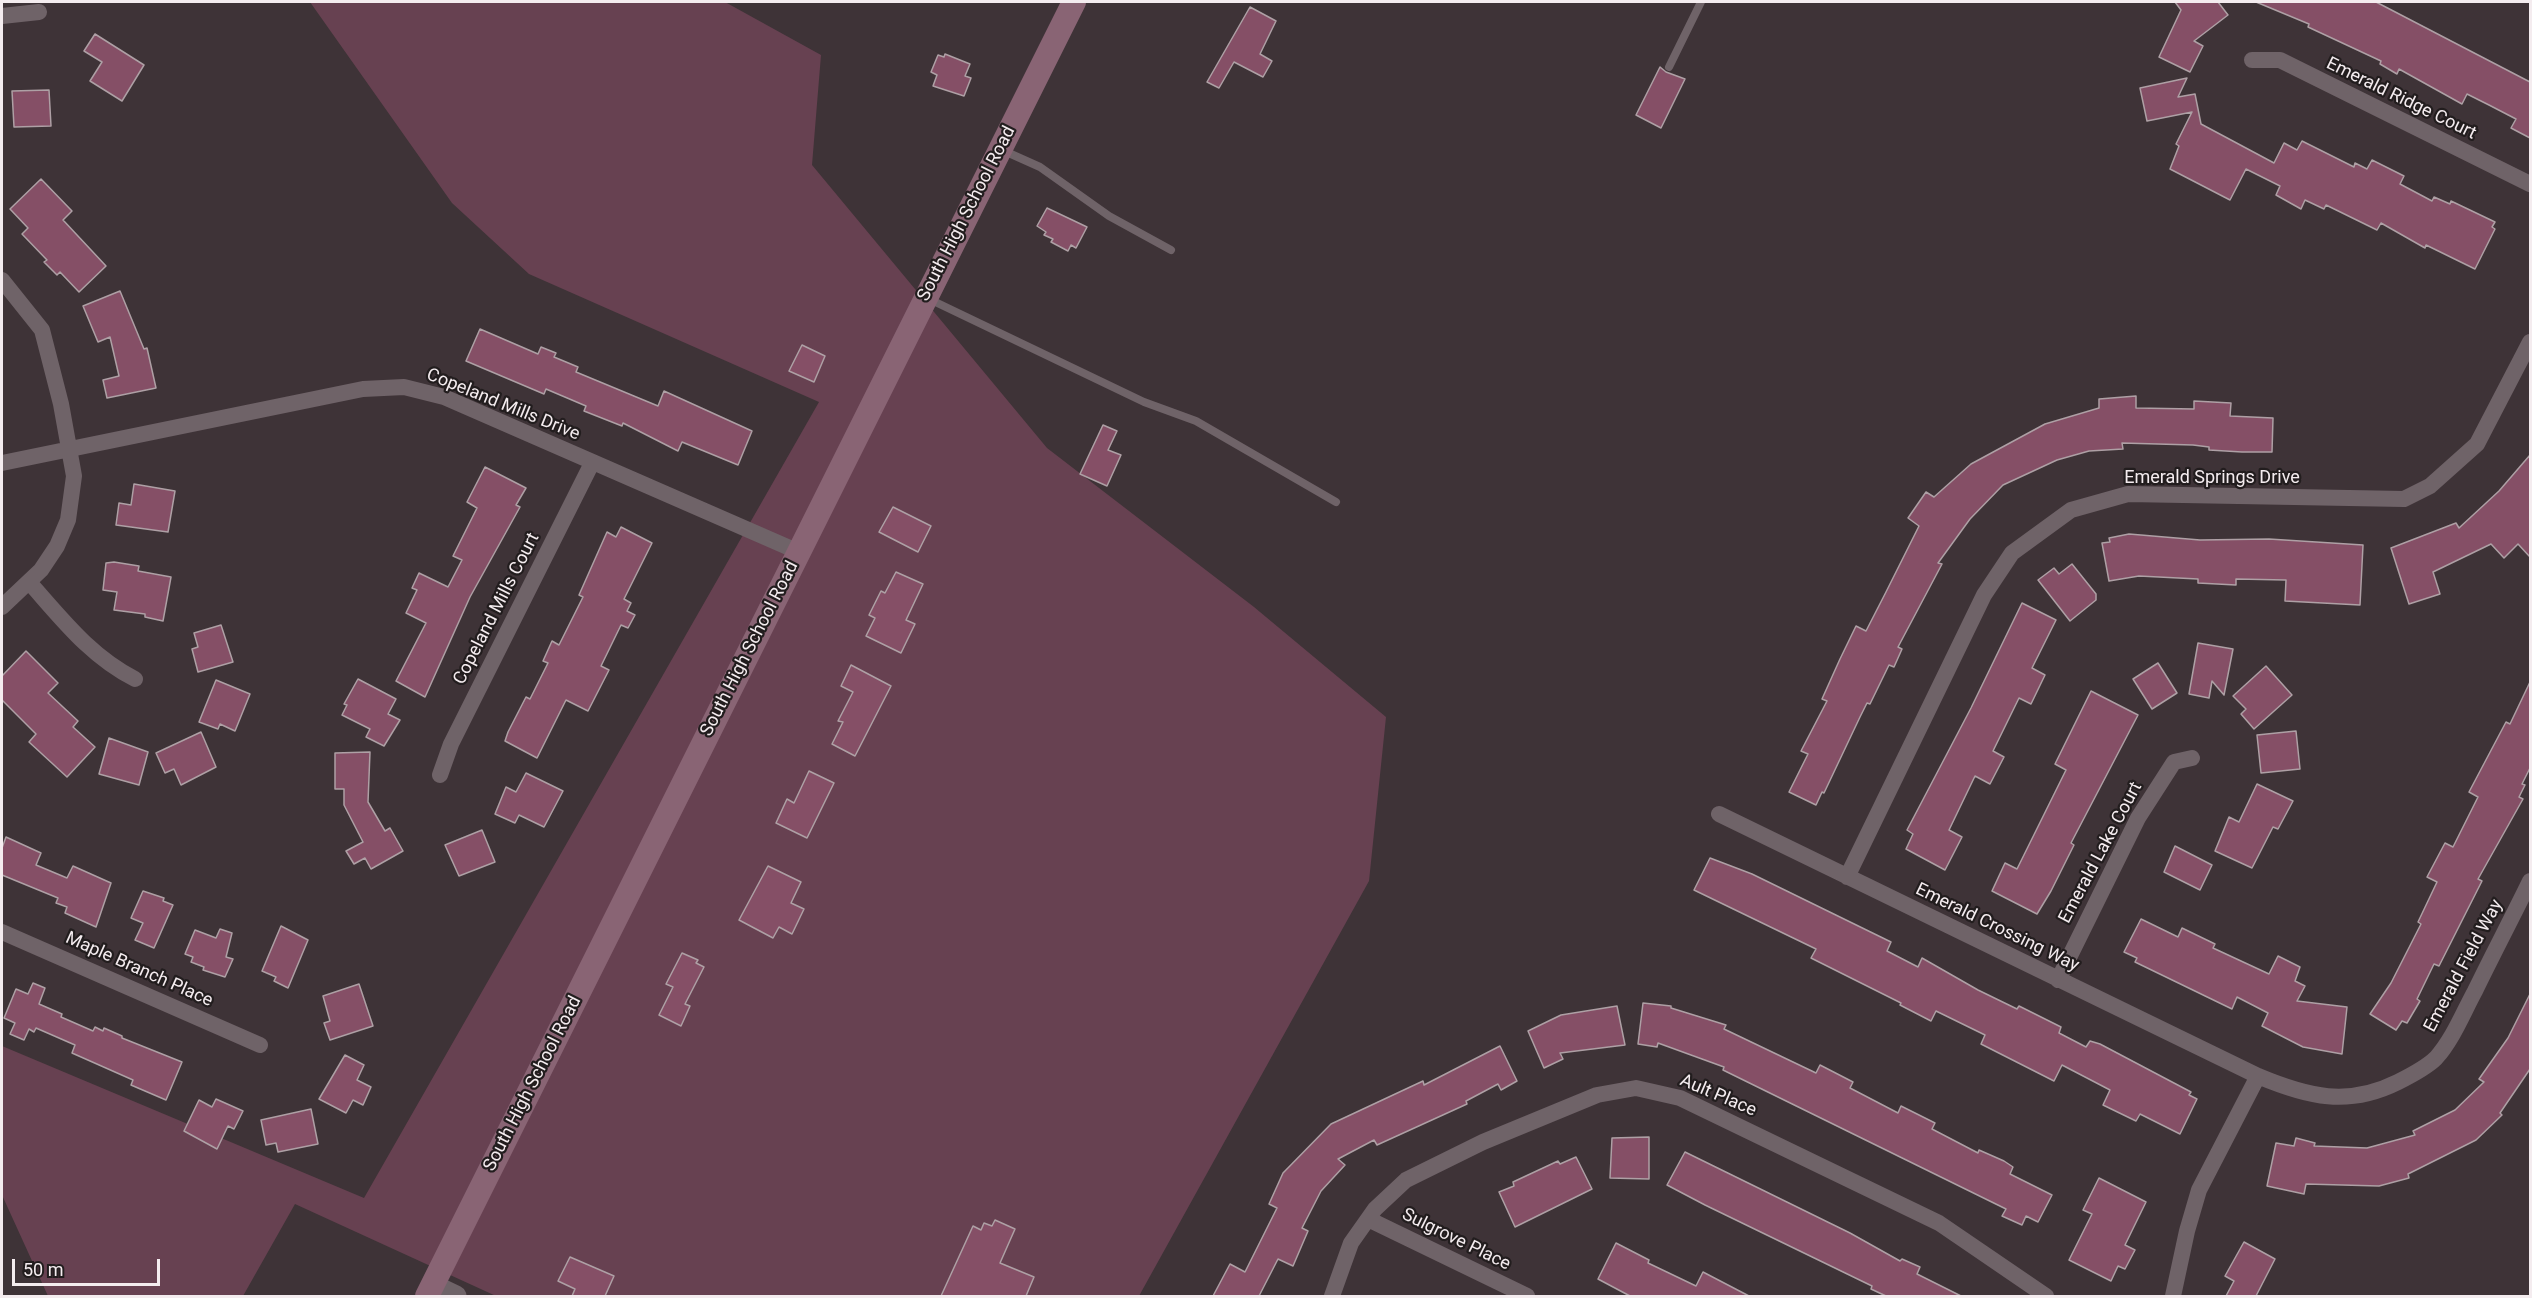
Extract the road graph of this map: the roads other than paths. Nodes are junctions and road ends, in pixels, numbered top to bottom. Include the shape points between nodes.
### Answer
1 (1074, 2) edge
2 (1701, 2) edge
3 (39, 12) dead end
4 (2, 16) edge
5 (2252, 60) dead end
6 (1669, 67) dead end
7 (1000, 149) junction
8 (2530, 184) edge
9 (1171, 250) dead end
10 (2, 280) edge
11 (926, 297) junction
12 (2530, 342) edge
13 (70, 449) junction
14 (2, 463) edge
15 (592, 463) junction
16 (1336, 502) dead end
17 (799, 552) junction
18 (29, 582) junction
19 (2, 607) edge
20 (135, 679) dead end
21 (2192, 758) dead end
22 (440, 776) dead end
23 (1719, 814) dead end
24 (1847, 877) junction
25 (2530, 881) edge
26 (2, 932) edge
27 (2058, 980) junction
28 (260, 1045) dead end
29 (2258, 1076) junction
30 (1368, 1218) junction
31 (430, 1291) edge
32 (456, 1296) edge
33 (1332, 1296) edge
34 (1527, 1296) edge
35 (2046, 1296) edge
36 (2173, 1296) edge

1 - 7 main road, South High School Road
2 - 6 lane
3 - 4 street
5 - 8 street, Emerald Ridge Court via 2280,60
7 - 9 lane via 1040,167 1109,216
7 - 11 main road, South High School Road
10 - 13 street via 42,330
11 - 16 lane via 1144,402 1196,421
11 - 17 main road, South High School Road
12 - 24 street, Emerald Springs Drive via 2477,444 2430,486 2404,499 2128,494 2071,510 2012,553 1984,595
13 - 14 street, Copeland Mills Drive
13 - 15 street, Copeland Mills Drive via 393,386 444,397
13 - 18 street via 74,485 68,520 52,554
15 - 17 street, Copeland Mills Drive
15 - 22 street, Copeland Mills Court via 451,744
17 - 31 main road, South High School Road
18 - 19 street
18 - 20 street via 94,653
21 - 27 street, Emerald Lake Court via 2174,762 2138,818
23 - 24 street, Emerald Crossing Way
24 - 27 street, Emerald Crossing Way
25 - 29 street, Emerald Field Way via 2452,1035 2435,1059 2375,1094 2347,1098 2292,1091
26 - 28 street, Maple Branch Place
27 - 29 street, Emerald Crossing Way
29 - 36 street via 2199,1190
30 - 33 street, Ault Place via 1351,1244
30 - 34 street, Sulgrove Place
30 - 35 street, Ault Place via 1406,1180 1483,1142 1597,1095 1636,1088 1680,1098 1939,1223
31 - 32 street

